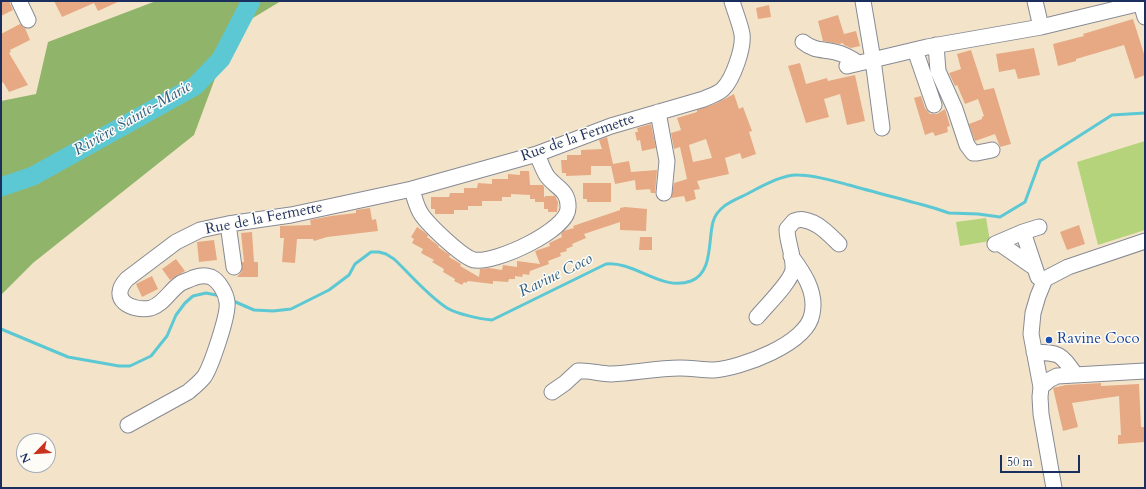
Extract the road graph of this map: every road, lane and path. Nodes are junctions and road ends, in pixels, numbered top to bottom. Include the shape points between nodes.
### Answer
1 (19, 1) edge
2 (732, 1) edge
3 (1035, 1) edge
4 (868, 2) edge
5 (1144, 8) edge
6 (28, 20) dead end
7 (1041, 27) junction
8 (803, 42) dead end
9 (936, 46) junction
10 (915, 50) junction
11 (873, 60) junction
12 (934, 105) dead end
13 (658, 112) junction
14 (882, 128) dead end
15 (992, 150) dead end
16 (537, 154) junction
17 (412, 189) junction
18 (664, 193) dead end
19 (228, 224) junction
20 (1039, 227) dead end
21 (1023, 232) junction
22 (1145, 241) edge
23 (839, 244) dead end
24 (791, 256) junction
25 (234, 267) dead end
26 (1040, 275) junction
27 (757, 317) dead end
28 (1034, 352) junction
29 (1145, 371) edge
30 (1075, 374) junction
31 (1041, 387) junction
32 (552, 392) dead end
33 (128, 425) dead end
34 (1054, 488) edge

1 - 6 street
2 - 13 street, Rue de la Fermette via 742,44 729,80 714,95
3 - 7 street
4 - 11 street
5 - 7 street
7 - 9 street
8 - 11 street via 817,50 844,55 852,65
9 - 10 street
9 - 15 street via 938,71 955,108 967,145 973,153
10 - 11 street
10 - 12 street
11 - 14 street
13 - 16 street, Rue de la Fermette via 611,126
13 - 18 street via 667,161
16 - 17 street, Rue de la Fermette
16 - 17 street via 547,176 566,195 568,213 545,234 496,257 474,260 458,251 420,213
17 - 19 street, Rue de la Fermette via 291,215
19 - 25 street
19 - 33 street, Rue de la Fermette via 200,230 176,242 127,279 119,291 119,297 124,304 149,308 161,302 181,283 196,277 211,277 220,285 226,297 228,311 208,369 197,385
20 - 21 street
21 - 26 street
21 - 26 street via 997,243
22 - 26 street
23 - 24 street via 815,224 794,220 787,229
24 - 27 street via 793,270 790,280
24 - 32 street via 808,283 812,297 812,314 806,327 782,347 760,358 714,370 681,368 609,374 578,371
26 - 28 street via 1031,334
28 - 30 street via 1057,354
28 - 31 street
29 - 30 street
30 - 31 street via 1057,376
31 - 34 street via 1041,414

